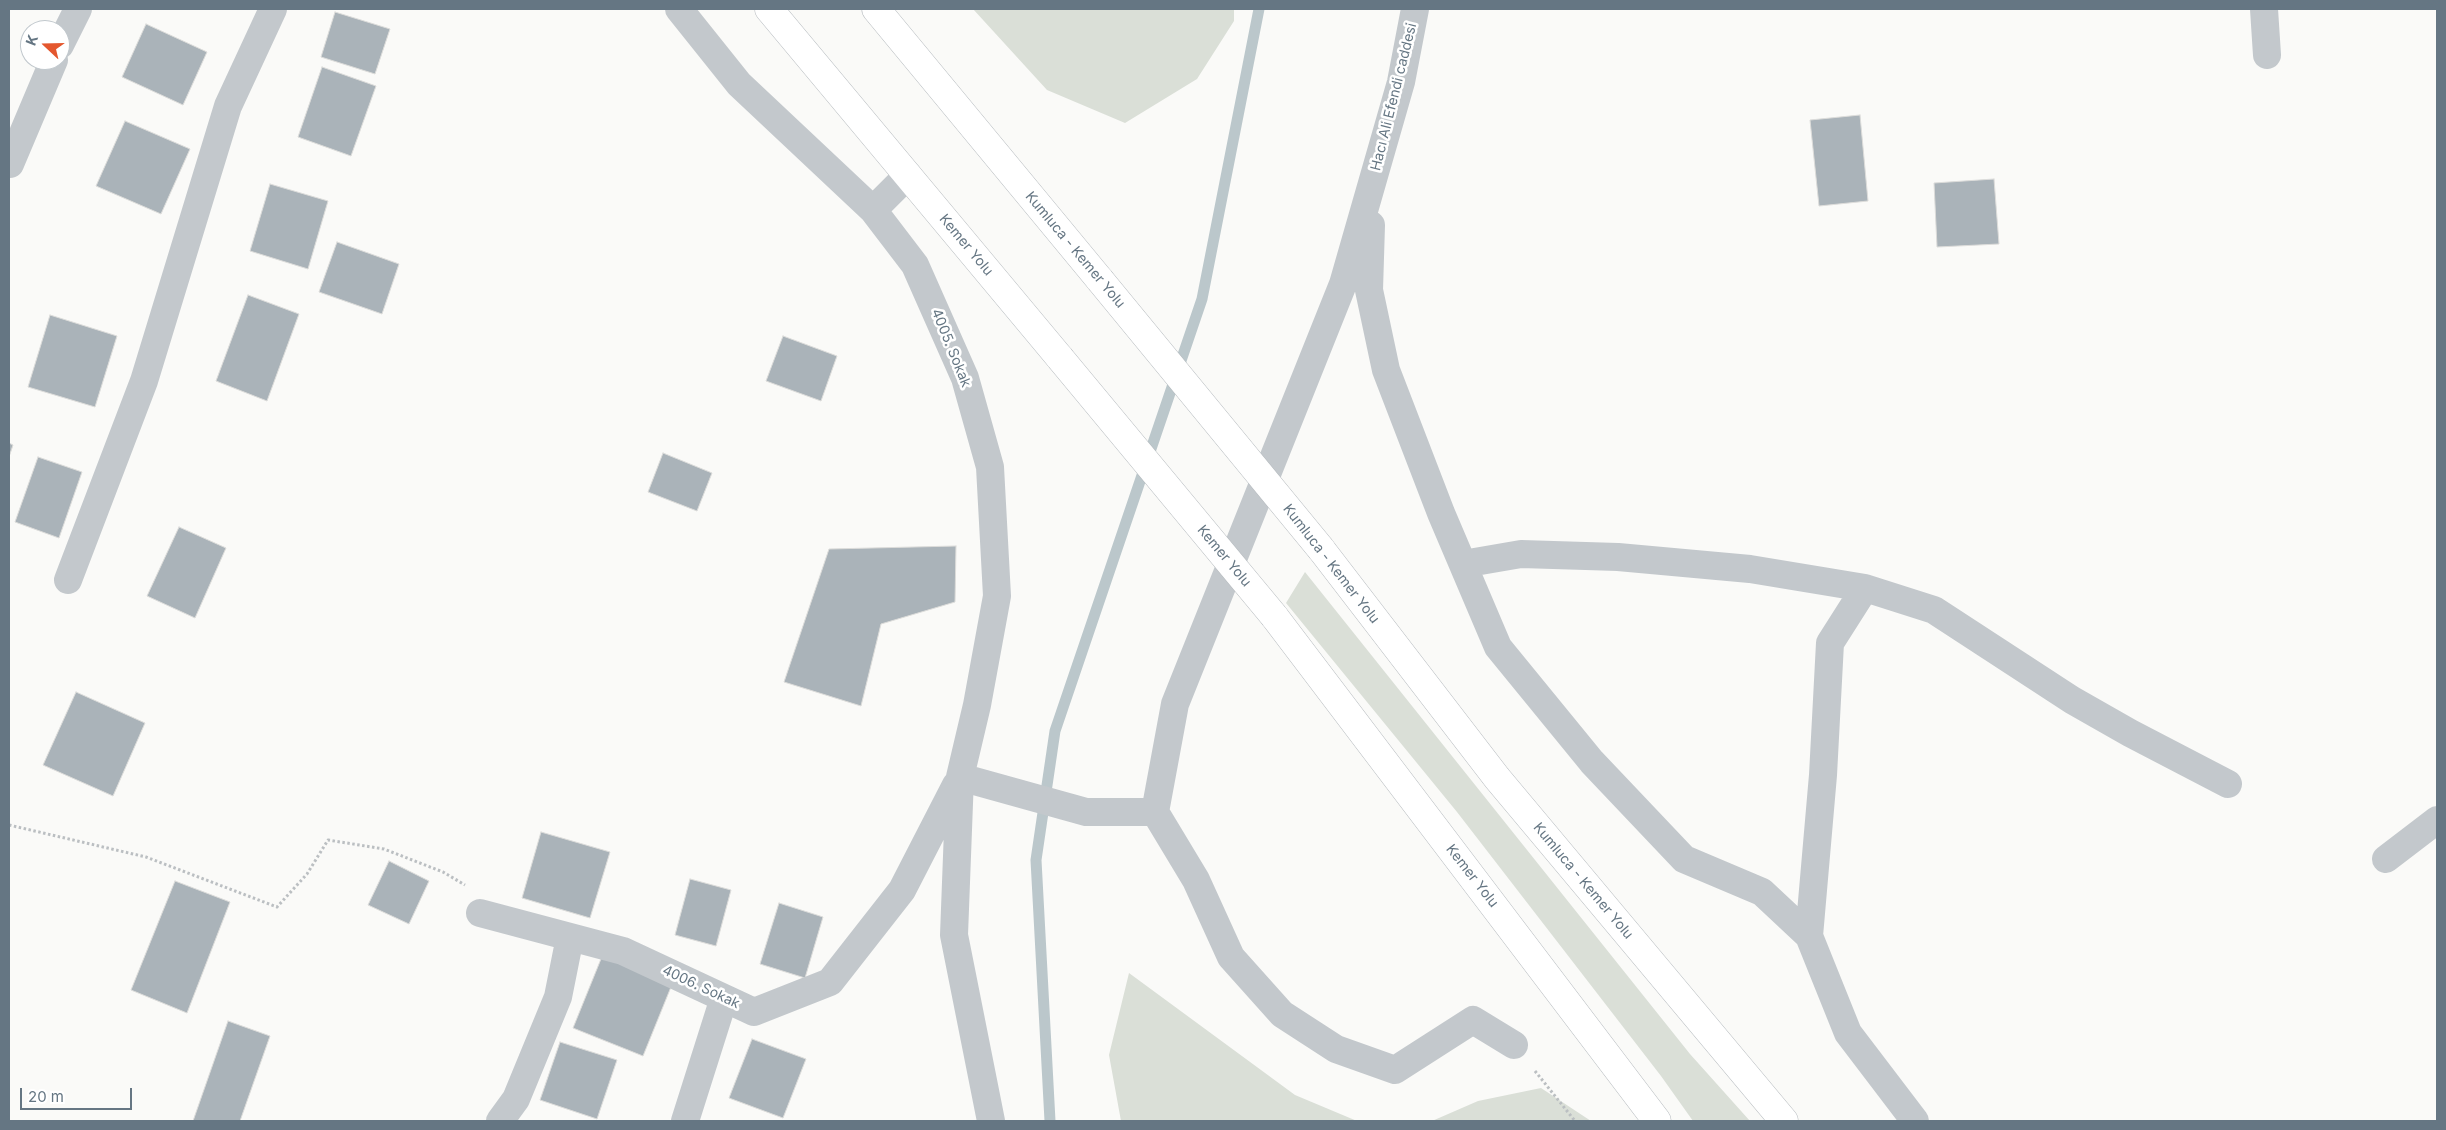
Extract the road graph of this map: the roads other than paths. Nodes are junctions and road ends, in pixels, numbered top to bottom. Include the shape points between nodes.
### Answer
1 (78, 9) edge
2 (273, 9) edge
3 (679, 9) edge
4 (769, 9) edge
5 (876, 9) edge
6 (1416, 9) edge
7 (2264, 9) edge
8 (70, 25) edge
9 (2267, 55) dead end
10 (50, 70) edge
11 (10, 164) dead end
12 (908, 175) junction
13 (1372, 186) junction
14 (873, 210) junction
15 (1463, 564) junction
16 (68, 580) dead end
17 (1865, 588) junction
18 (960, 777) junction
19 (2228, 784) dead end
20 (1155, 812) junction
21 (2437, 820) edge
22 (2386, 859) dead end
23 (480, 913) road end
24 (1809, 936) junction
25 (570, 937) junction
26 (724, 998) junction
27 (1514, 1045) road end
28 (500, 1121) edge
29 (685, 1121) edge
30 (991, 1121) edge
31 (1657, 1121) edge
32 (1784, 1121) edge
33 (1915, 1121) edge

1 - 8 street
2 - 16 street via 228,106 144,381
3 - 14 street, 4005. Sokak via 739,84
4 - 12 highway, Kemer Yolu
5 - 32 highway, Kumluca - Kemer Yolu, bridge via 1321,548 1496,778
6 - 13 street, Hacı Ali Efendi caddesi
7 - 9 street
10 - 11 street
12 - 14 street
12 - 31 highway, Kemer Yolu, bridge via 1274,616
13 - 15 street via 1369,290 1386,370
13 - 20 street via 1343,284 1175,704
14 - 18 street, 4005. Sokak via 916,265 965,378 990,466 996,596 977,705
15 - 17 street via 1521,554 1618,557 1750,569
15 - 24 street via 1498,646 1592,762 1684,859 1762,892
17 - 19 street via 1934,610 2072,700
17 - 24 street via 1830,643
18 - 20 street via 1086,812
18 - 26 street, 4006. Sokak via 902,890 830,982 754,1012
18 - 30 street via 954,935
20 - 27 street via 1196,880 1231,957 1282,1014 1336,1049 1395,1070 1473,1020
21 - 22 street
23 - 25 street, 4006. Sokak
24 - 33 street via 1848,1033
25 - 26 street, 4006. Sokak via 623,951
25 - 28 street via 558,997 516,1099
26 - 29 street

